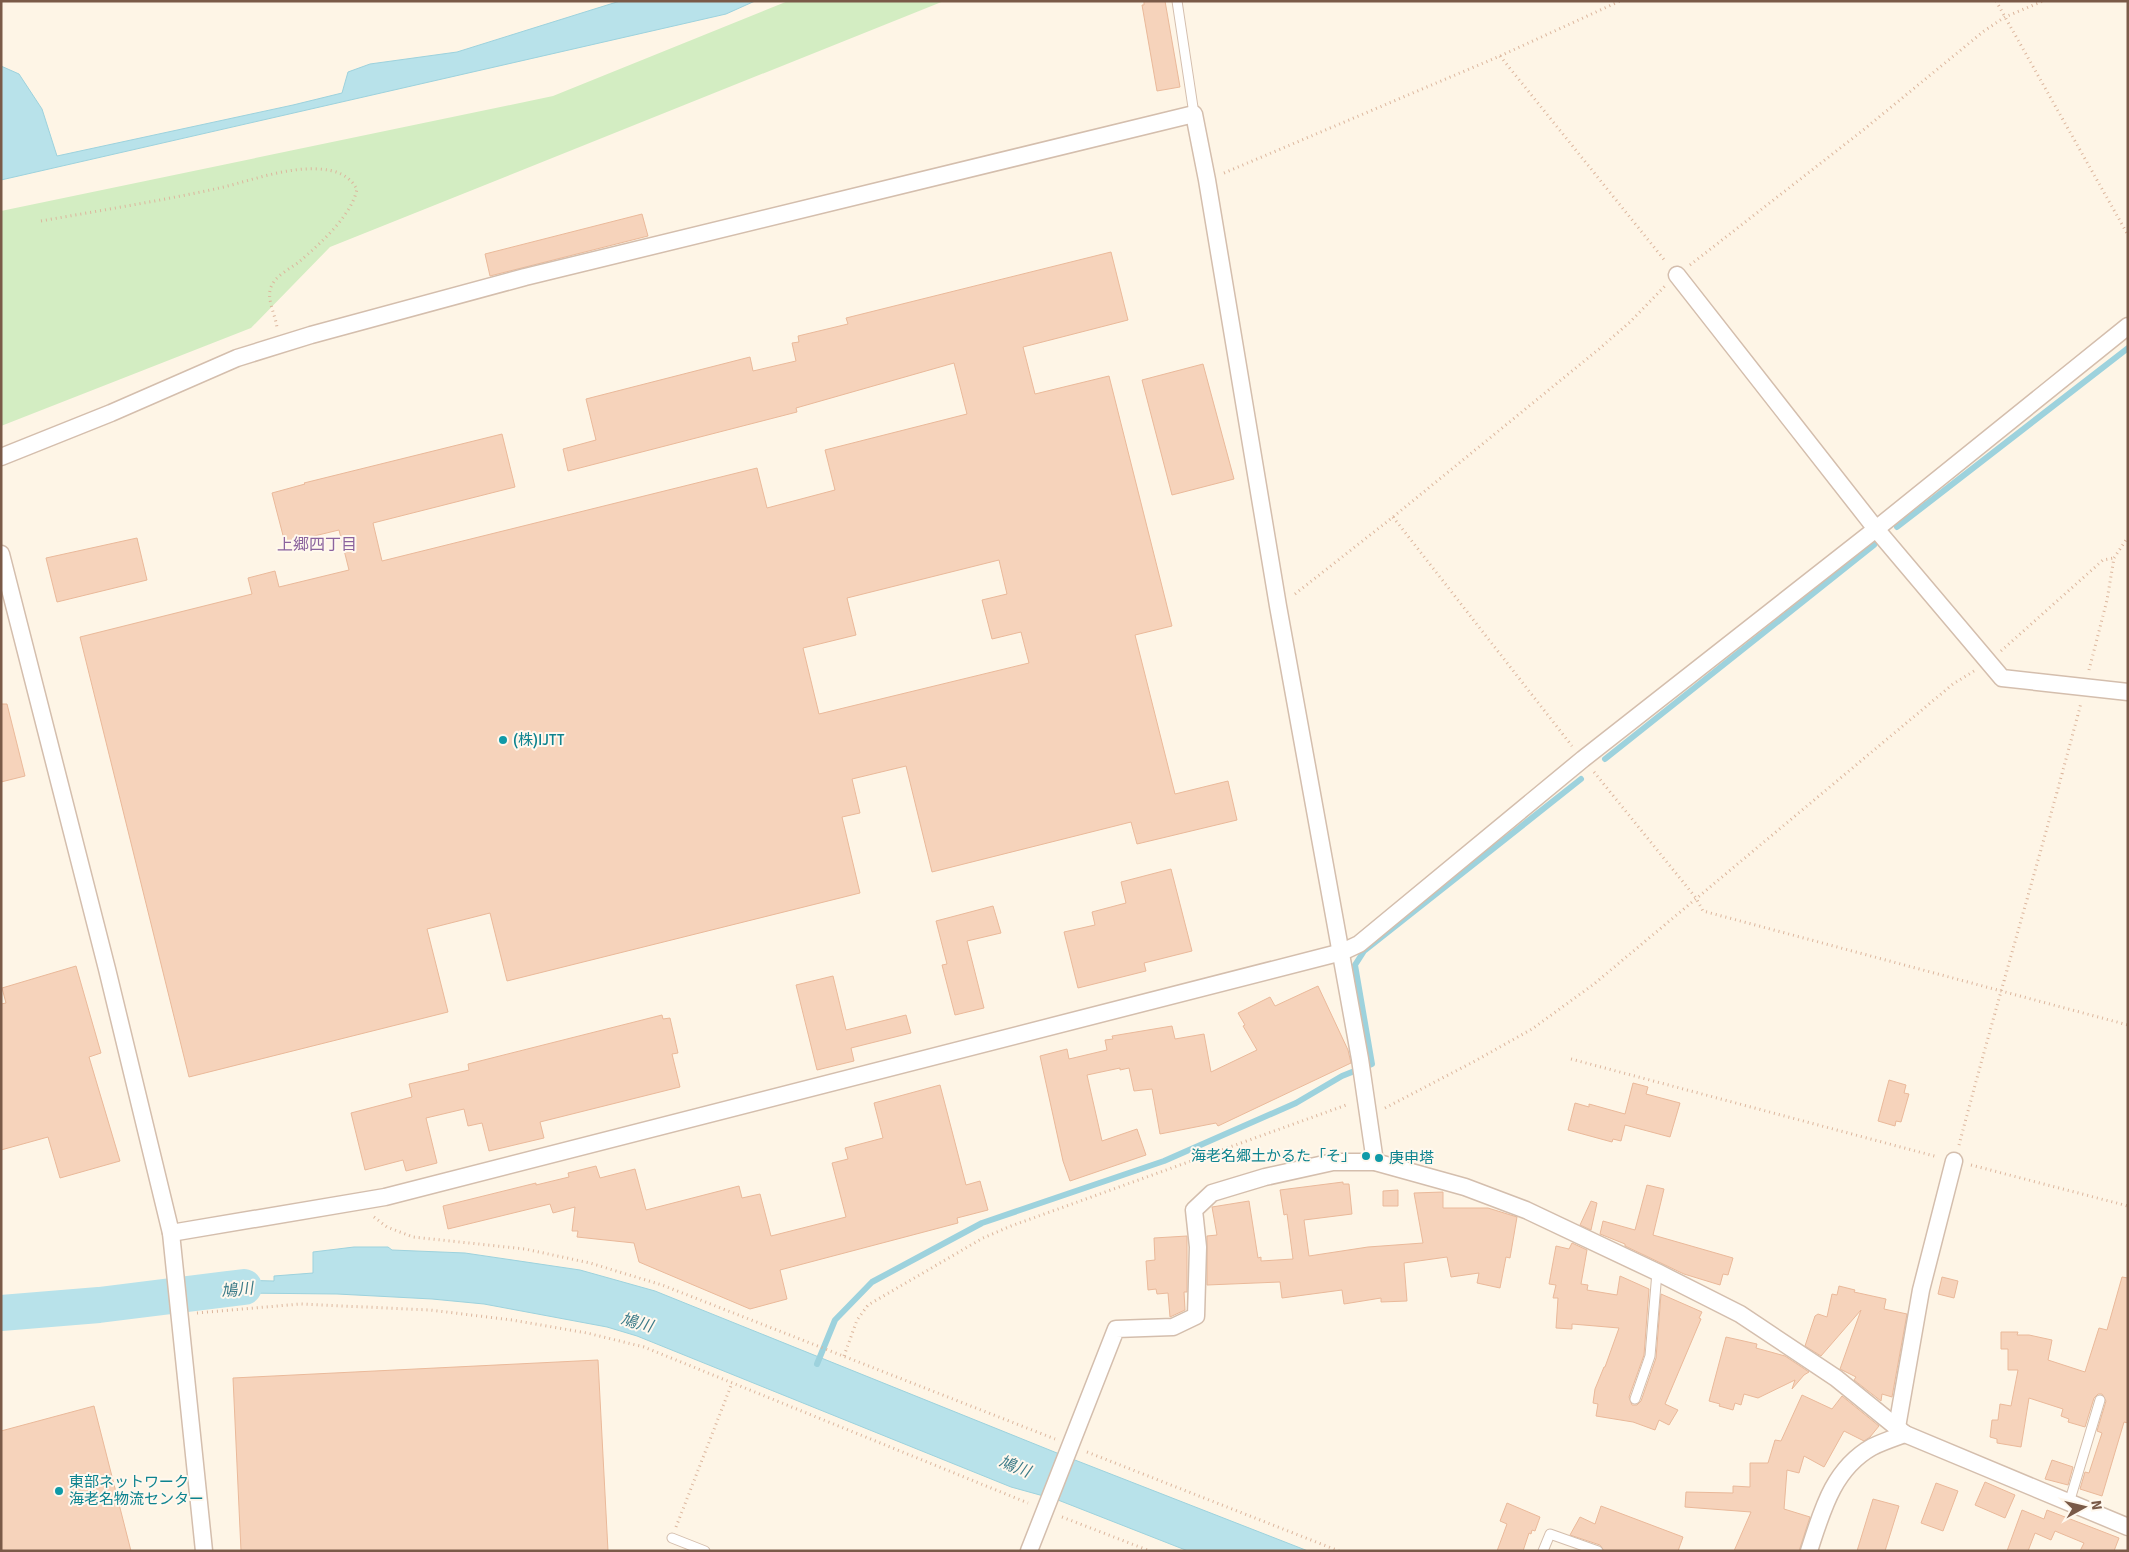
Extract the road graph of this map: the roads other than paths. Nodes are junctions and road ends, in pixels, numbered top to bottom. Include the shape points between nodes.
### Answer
1 (1177, 1) edge
2 (1194, 114) junction
3 (1677, 275) road end
4 (2128, 326) edge
5 (1, 457) edge
6 (1876, 529) junction
7 (1, 554) edge
8 (5, 587) edge
9 (2128, 692) edge
10 (1342, 952) junction
11 (1954, 1161) road end
12 (1376, 1162) junction
13 (171, 1233) junction
14 (1657, 1272) junction
15 (1635, 1399) dead end
16 (2100, 1400) dead end
17 (1901, 1431) junction
18 (2069, 1503) junction
19 (2128, 1528) edge
20 (672, 1538) road end
21 (204, 1551) edge
22 (705, 1551) edge
23 (1029, 1551) edge
24 (1543, 1551) edge
25 (1598, 1551) edge
26 (1809, 1551) edge

1 - 2 lane
2 - 5 street via 525,277 280,344 237,358
2 - 10 street via 1278,606
3 - 6 street
4 - 6 street
6 - 9 street via 2002,678
6 - 10 street via 1583,759 1359,944
7 - 8 street
8 - 13 street via 107,968
10 - 12 street
10 - 13 street via 405,1192
11 - 17 street via 1921,1290
12 - 14 street via 1465,1186 1526,1210
12 - 23 street via 1333,1162 1265,1177 1212,1194 1194,1210 1198,1247 1196,1316 1173,1327 1116,1329
13 - 21 street
14 - 15 lane via 1650,1356
14 - 17 street via 1740,1314 1782,1340 1836,1378
16 - 18 lane
17 - 18 street
17 - 26 street via 1871,1448 1842,1471 1826,1500
18 - 19 street
20 - 22 lane
24 - 25 lane via 1550,1534

